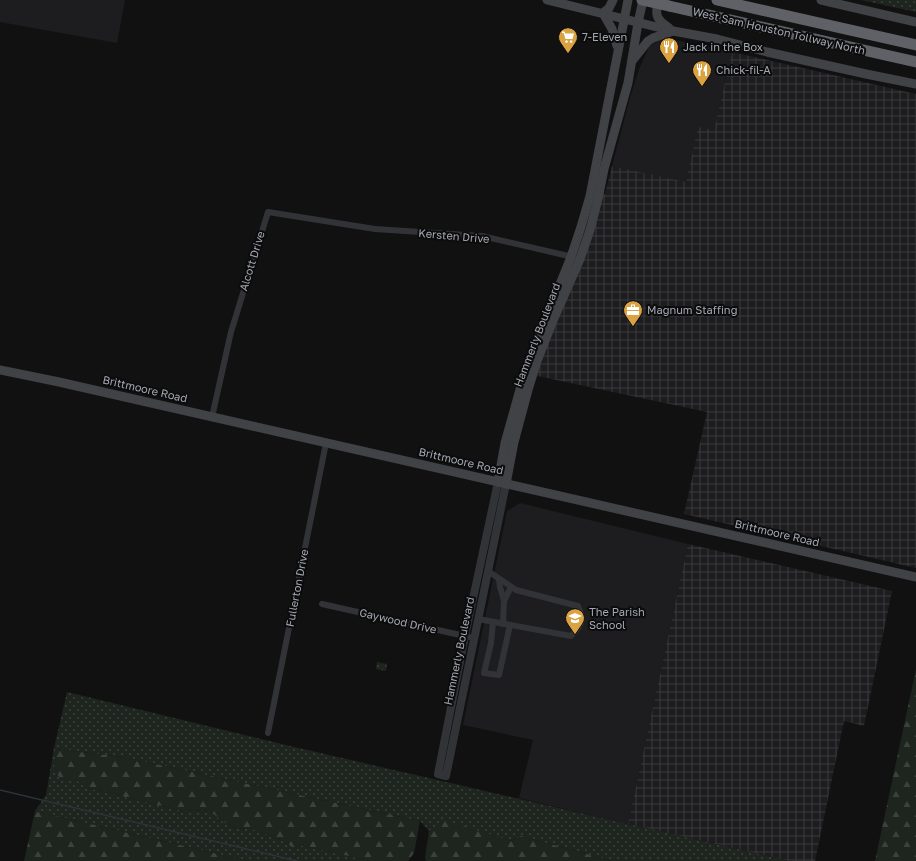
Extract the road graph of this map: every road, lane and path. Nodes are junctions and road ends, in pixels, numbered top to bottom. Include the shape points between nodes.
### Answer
1 (547, 0) edge
2 (613, 0) edge
3 (628, 0) edge
4 (642, 0) edge
5 (658, 0) edge
6 (717, 0) edge
7 (821, 0) edge
8 (603, 13) junction
9 (624, 19) junction
10 (638, 22) junction
11 (916, 22) edge
12 (673, 31) junction
13 (916, 45) edge
14 (618, 51) junction
15 (632, 61) junction
16 (916, 62) edge
17 (916, 84) edge
18 (375, 229) joint
19 (575, 258) junction
20 (0, 370) edge
21 (212, 417) junction
22 (326, 443) junction
23 (502, 483) junction
24 (488, 571) junction
25 (916, 577) edge
26 (499, 579) junction
27 (481, 581) junction
28 (511, 587) junction
29 (504, 602) junction
30 (322, 604) dead end
31 (478, 619) junction
32 (492, 622) junction
33 (503, 624) junction
34 (510, 625) junction
35 (469, 637) junction
36 (268, 733) dead end
37 (442, 775) dead end

1 - 8 main road
2 - 8 main road
3 - 9 main road, Hammerly Boulevard
4 - 10 main road, Hammerly Boulevard
4 - 16 highway, West Sam Houston Tollway North, bridge
5 - 12 main road via 656,16
6 - 13 highway, West Sam Houston Tollway North
7 - 11 main road
8 - 9 main road
8 - 14 main road via 614,32
9 - 10 main road
9 - 14 main road, Hammerly Boulevard
10 - 12 main road
10 - 15 main road, Hammerly Boulevard
12 - 15 main road via 648,41
12 - 17 main road
14 - 19 main road, Hammerly Boulevard via 590,196
15 - 19 main road, Hammerly Boulevard via 590,230
18 - 19 street, Kersten Drive via 482,236
18 - 21 street, Alcott Drive via 268,212 231,332
19 - 23 main road, Hammerly Boulevard via 530,359 521,386 505,443
20 - 21 main road, Brittmoore Road
21 - 22 main road, Brittmoore Road
22 - 23 main road, Brittmoore Road
22 - 36 street, Fullerton Drive
23 - 24 street, Hammerly Boulevard
23 - 25 main road, Brittmoore Road
23 - 27 street, Hammerly Boulevard
24 - 26 street
24 - 27 street, Hammerly Boulevard
26 - 28 street
26 - 29 street
27 - 31 street, Hammerly Boulevard
27 - 35 street, Hammerly Boulevard
28 - 29 street
28 - 34 street via 578,606 582,615 580,627 571,636
29 - 33 street
30 - 35 street, Gaywood Drive
31 - 32 street
31 - 35 street, Hammerly Boulevard
32 - 33 street
32 - 34 street via 491,643 484,673 499,675
33 - 34 street
35 - 37 street, Hammerly Boulevard

